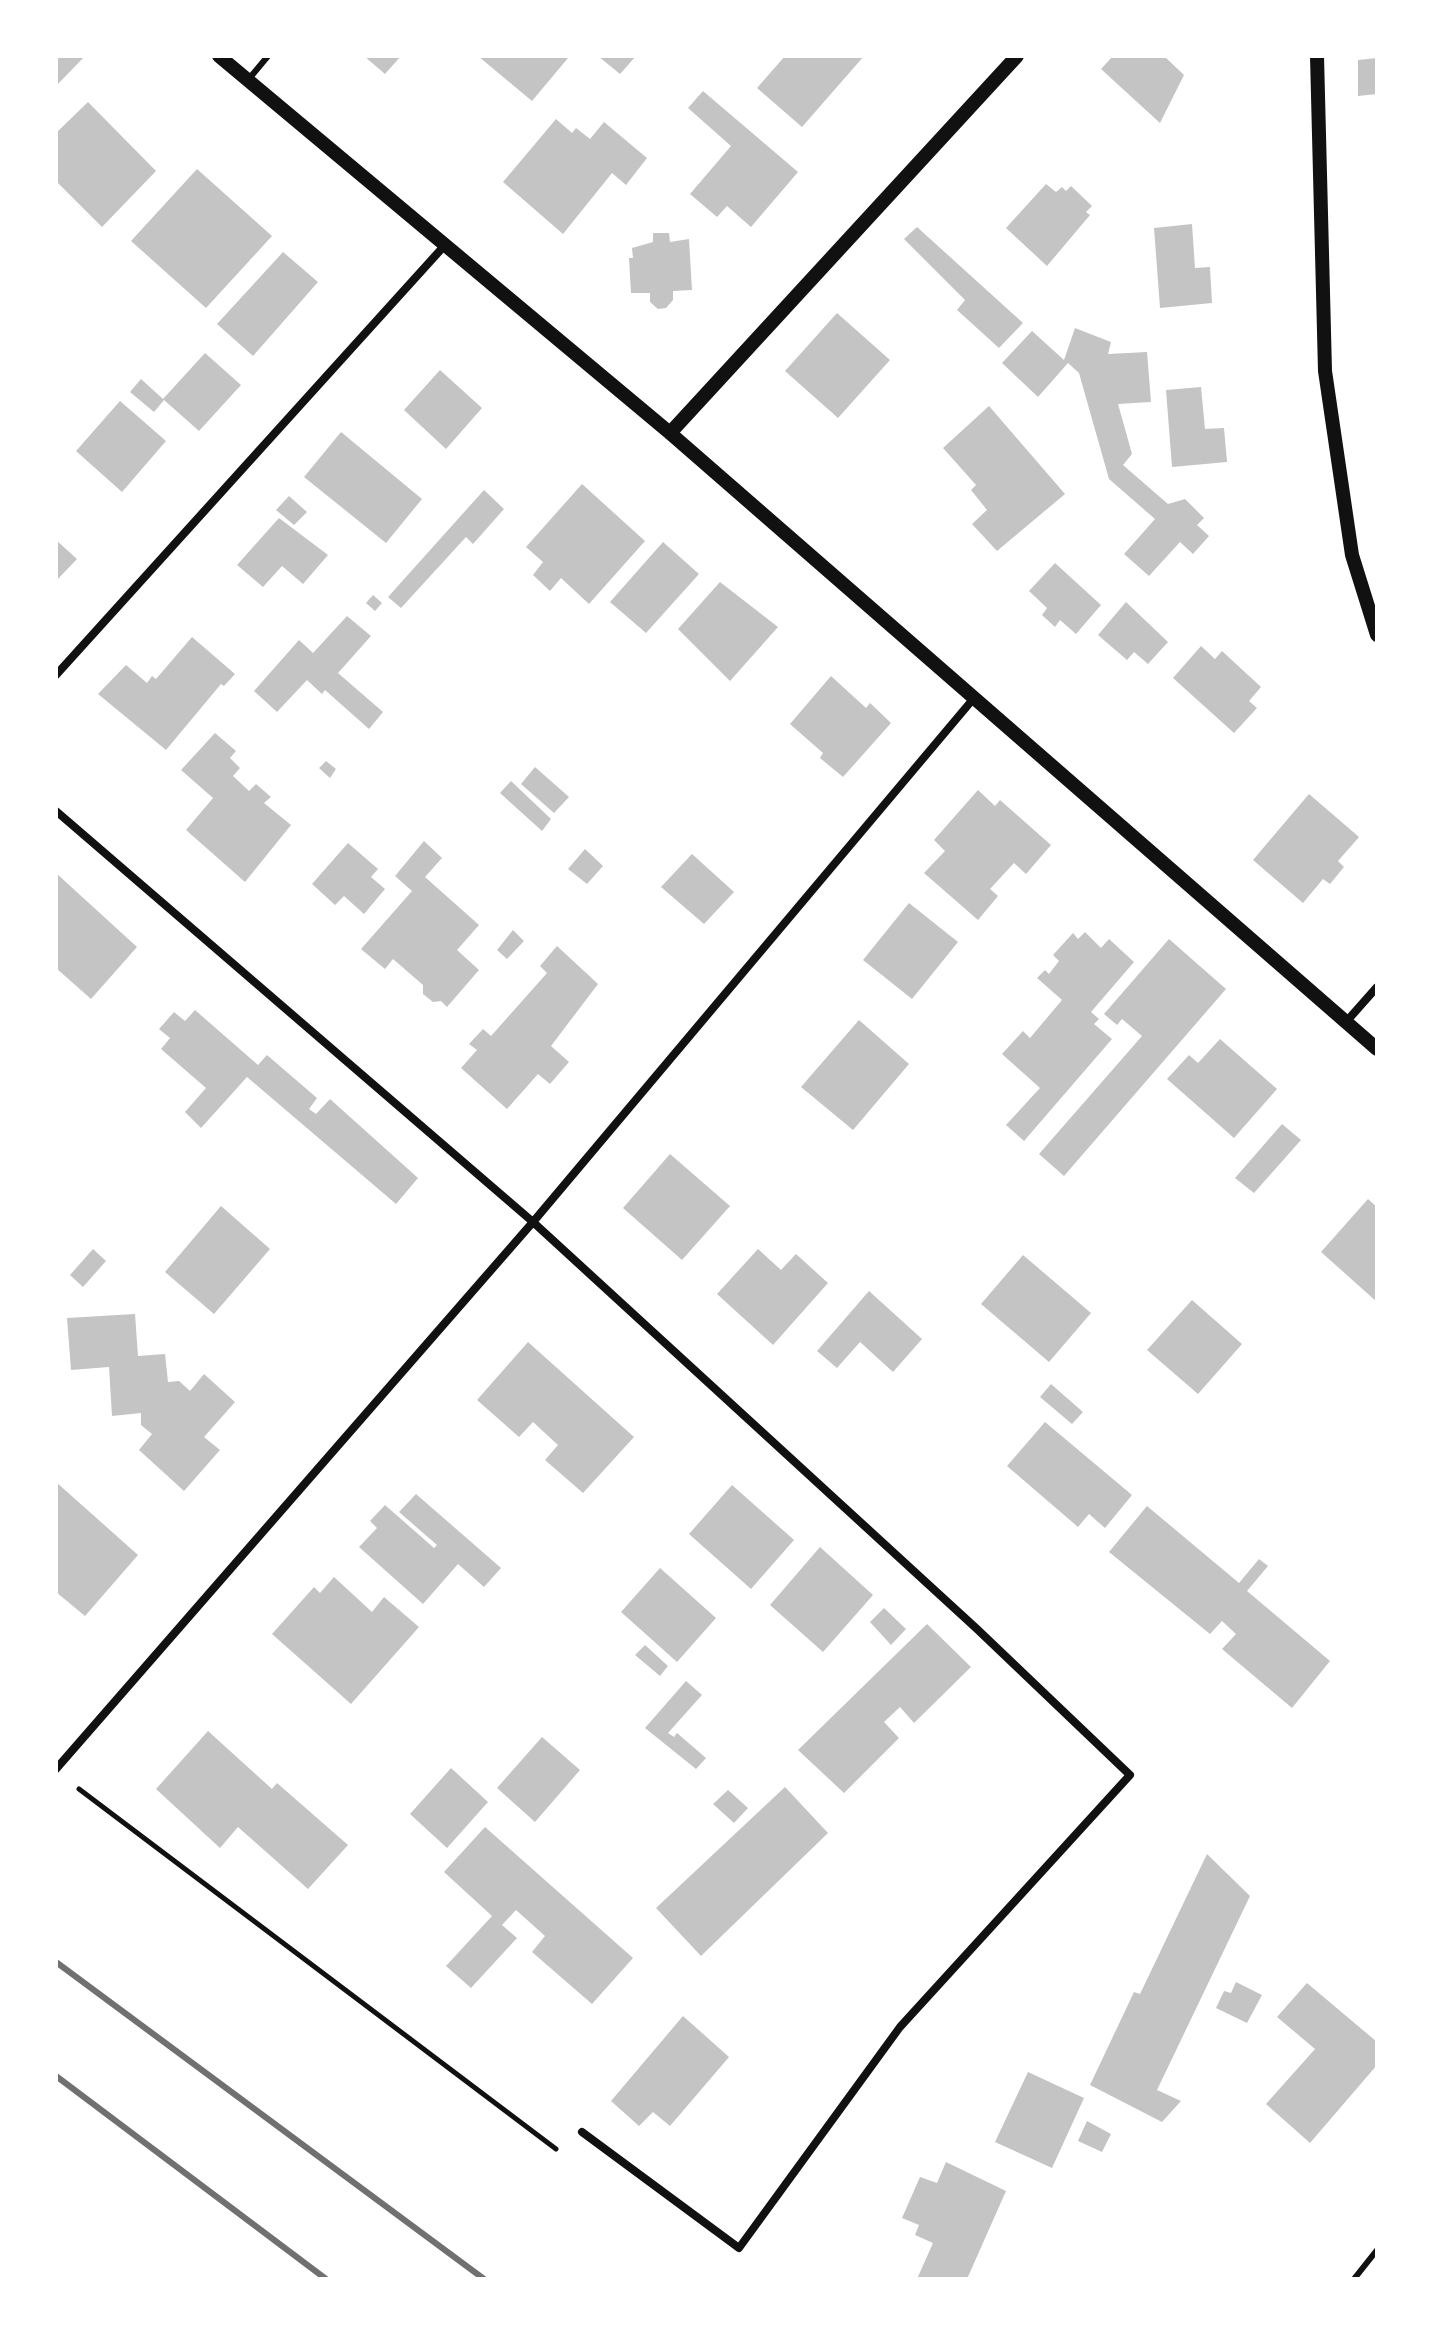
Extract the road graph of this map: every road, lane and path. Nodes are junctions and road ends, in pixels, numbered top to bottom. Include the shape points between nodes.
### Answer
1 (219, 56) edge
2 (268, 56) edge
3 (1017, 56) edge
4 (1317, 56) edge
5 (248, 80) junction
6 (445, 245) junction
7 (670, 433) junction
8 (1377, 635) edge
9 (56, 675) edge
10 (974, 698) junction
11 (56, 811) edge
12 (1377, 987) edge
13 (1346, 1022) junction
14 (1377, 1049) edge
15 (533, 1222) junction
16 (56, 1769) edge
17 (69, 1781) dead end
18 (582, 2132) dead end
19 (563, 2154) dead end
20 (1377, 2250) edge
21 (1354, 2279) edge

1 - 5 street
2 - 5 lane
3 - 7 street
4 - 8 street via 1325,371 1352,555
5 - 6 street
6 - 7 street
6 - 9 street
7 - 10 street
10 - 13 street
10 - 15 street
11 - 15 street
12 - 13 street
13 - 14 street
15 - 16 street
15 - 18 street via 1130,1775 900,2027 739,2248
17 - 19 path
20 - 21 lane

